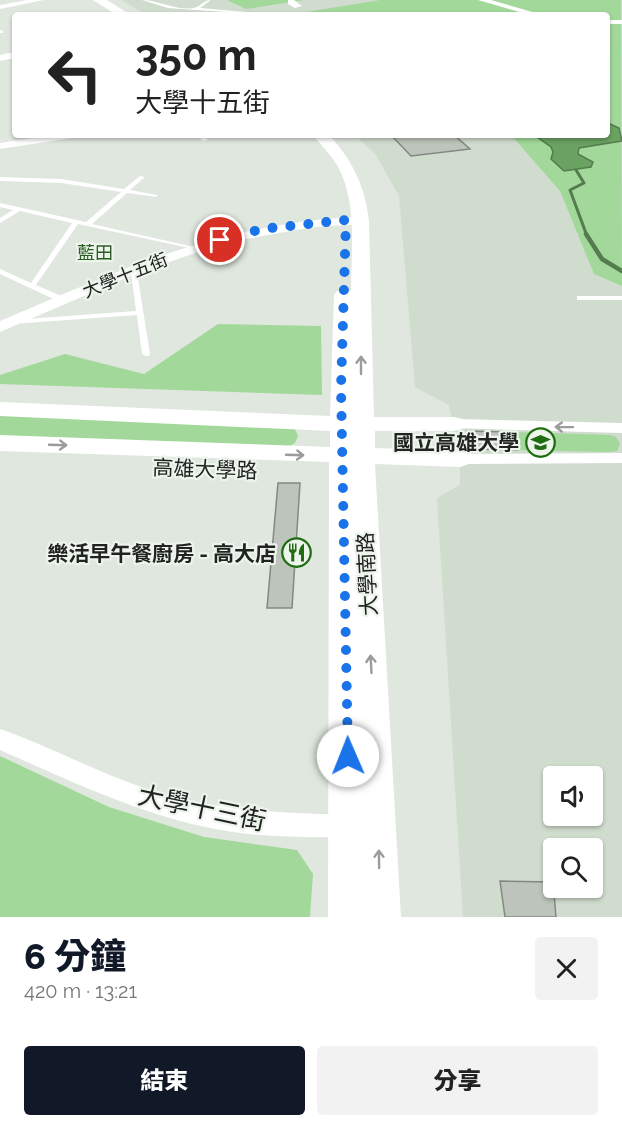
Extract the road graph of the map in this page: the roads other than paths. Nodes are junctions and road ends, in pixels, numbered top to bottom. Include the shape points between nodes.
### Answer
1 (40, 0) edge
2 (84, 0) edge
3 (99, 0) edge
4 (144, 0) edge
5 (153, 0) edge
6 (201, 0) edge
7 (209, 0) edge
8 (482, 0) edge
9 (0, 7) edge
10 (504, 7) junction
11 (196, 9) junction
12 (104, 12) edge
13 (120, 12) edge
14 (240, 12) edge
15 (511, 12) edge
16 (526, 12) edge
17 (52, 138) edge
18 (312, 138) edge
19 (323, 138) edge
20 (0, 146) edge
21 (142, 177) dead end
22 (0, 179) edge
23 (123, 191) junction
24 (155, 196) dead end
25 (0, 205) edge
26 (19, 209) junction
27 (353, 220) junction
28 (0, 221) edge
29 (76, 222) junction
30 (87, 225) junction
31 (192, 248) junction
32 (0, 271) edge
33 (134, 272) junction
34 (32, 286) junction
35 (580, 298) dead end
36 (622, 298) edge
37 (63, 300) junction
38 (140, 313) junction
39 (5, 325) edge
40 (146, 354) dead end
41 (0, 395) edge
42 (0, 409) edge
43 (352, 416) junction
44 (454, 424) joint
45 (622, 429) edge
46 (0, 443) edge
47 (622, 458) edge
48 (460, 459) joint
49 (0, 461) edge
50 (353, 466) junction
51 (0, 739) edge
52 (363, 826) junction
53 (348, 917) edge
54 (381, 917) edge

1 - 9 street
2 - 12 street
3 - 13 street
4 - 11 lane via 156,6
5 - 6 lane via 192,6
7 - 11 lane
8 - 10 street
10 - 15 street
10 - 16 street
11 - 14 lane
17 - 20 street
18 - 27 street, 大學南路 via 339,175
19 - 27 street, 大學南路 via 350,171 358,194
21 - 23 lane
22 - 23 lane via 61,181
23 - 24 lane
23 - 30 lane
25 - 26 lane
26 - 28 lane
26 - 29 lane
27 - 31 street, 大學十五街 via 262,229
27 - 43 street, 大學南路
29 - 30 lane
29 - 34 lane
30 - 31 lane
31 - 33 street, 大學十五街
32 - 34 lane
33 - 37 street, 大學十五街
33 - 38 lane
34 - 37 lane
35 - 36 lane
37 - 39 street, 大學十五街
38 - 39 lane
38 - 40 lane
41 - 43 street
42 - 43 street
43 - 44 street
43 - 50 street, 大學南路
45 -> 44 street
46 -> 50 street, 高雄大學路
47 - 48 street
48 - 50 street, 高雄大學路 via 408,459
49 - 50 street, 高雄大學路
50 - 52 street, 大學南路
51 - 52 street, 大學十三街 via 166,806 232,820
52 - 53 street, 大學南路
54 -> 52 street, 大學南路

